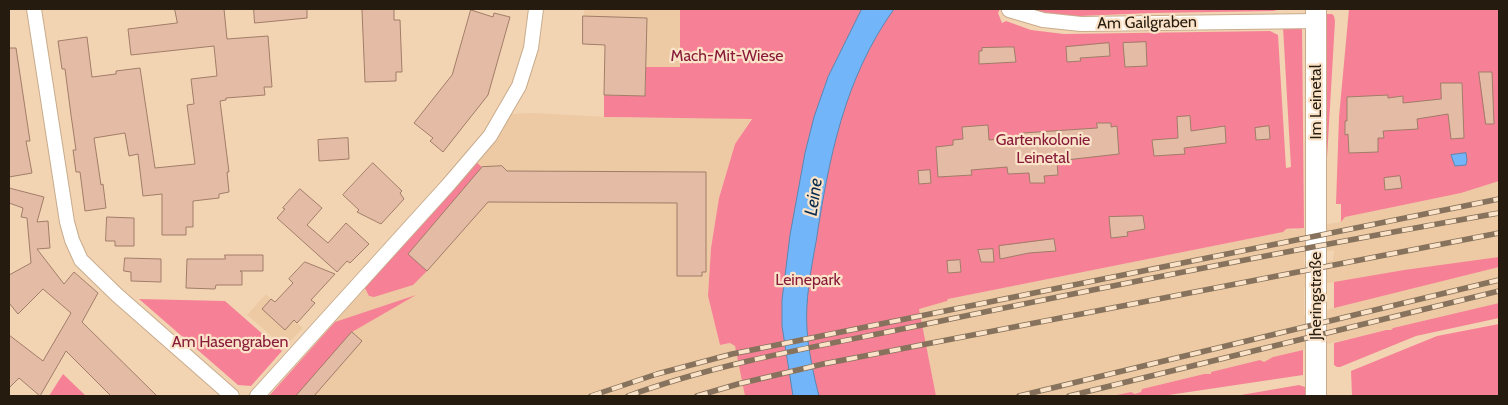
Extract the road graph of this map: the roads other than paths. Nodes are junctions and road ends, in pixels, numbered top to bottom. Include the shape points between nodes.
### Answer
1 (34, 9) edge
2 (536, 9) edge
3 (1009, 10) edge
4 (1316, 15) edge
5 (1316, 195) joint
6 (232, 396) edge
7 (257, 396) edge
8 (1316, 396) edge

1 - 6 street via 67,222 81,260
2 - 7 street via 531,48 519,86 490,136
3 - 4 street, Am Gailgraben via 1043,20 1082,24
4 - 5 main road, Im Leinetal
5 - 8 main road, Jheringstraße

